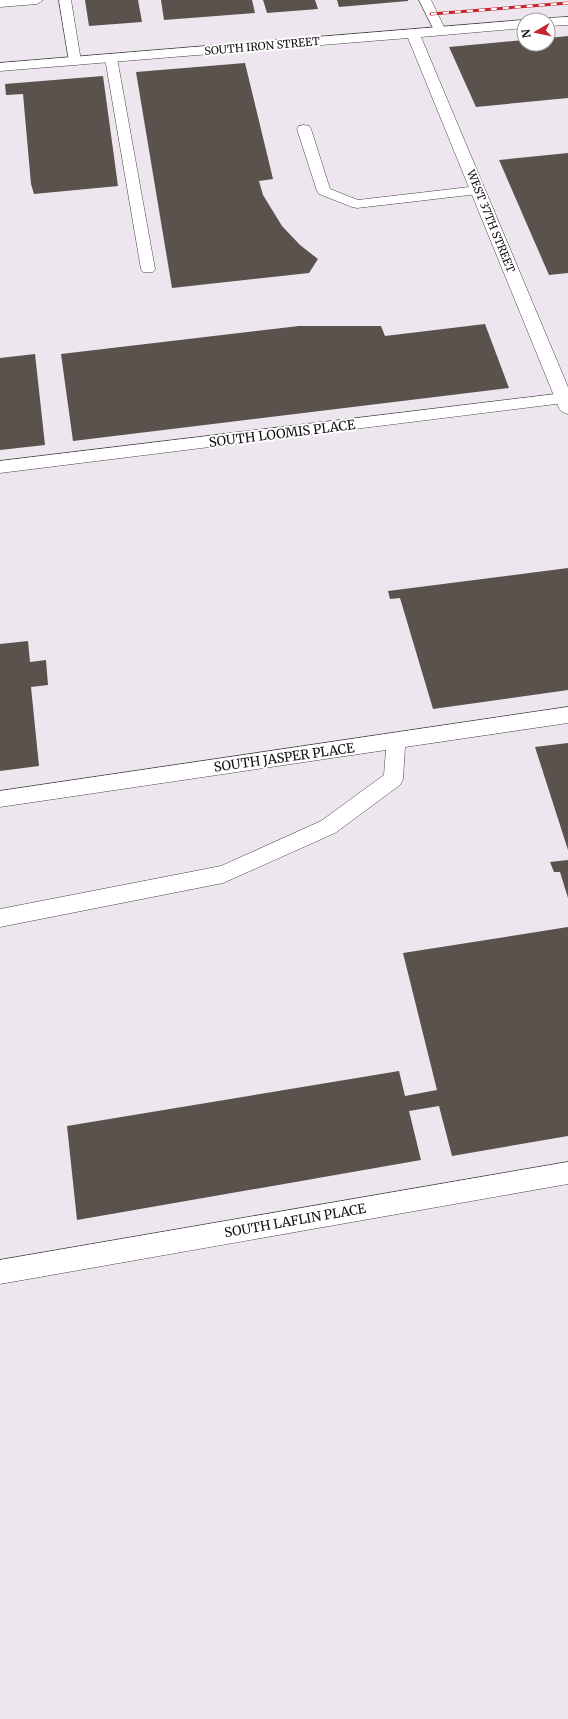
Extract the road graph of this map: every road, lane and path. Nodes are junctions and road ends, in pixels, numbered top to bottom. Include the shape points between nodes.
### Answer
1 (37, 0) edge
2 (65, 0) edge
3 (426, 0) edge
4 (0, 3) edge
5 (568, 20) edge
6 (556, 21) edge
7 (516, 25) edge
8 (440, 31) junction
9 (413, 33) junction
10 (111, 58) junction
11 (75, 61) junction
12 (0, 67) edge
13 (304, 129) dead end
14 (478, 190) junction
15 (148, 269) dead end
16 (566, 403) edge
17 (0, 467) edge
18 (568, 715) edge
19 (396, 740) junction
20 (0, 798) edge
21 (0, 918) edge
22 (568, 1173) edge
23 (0, 1272) edge

1 - 4 lane
2 - 11 lane
3 - 8 lane
5 - 6 street
7 - 8 street, SOUTH IRON STREET
8 - 9 street, SOUTH IRON STREET
9 - 10 street, SOUTH IRON STREET
9 - 14 street, WEST 37TH STREET
10 - 11 street, SOUTH IRON STREET
10 - 15 lane
11 - 12 street, SOUTH IRON STREET
13 - 14 lane via 324,191 357,204
14 - 16 street, WEST 37TH STREET
16 - 17 lane, SOUTH LOOMIS PLACE
18 - 19 lane, SOUTH JASPER PLACE
19 - 20 lane, SOUTH JASPER PLACE
19 - 21 lane via 393,779 328,827 223,874
22 - 23 lane, SOUTH LAFLIN PLACE

